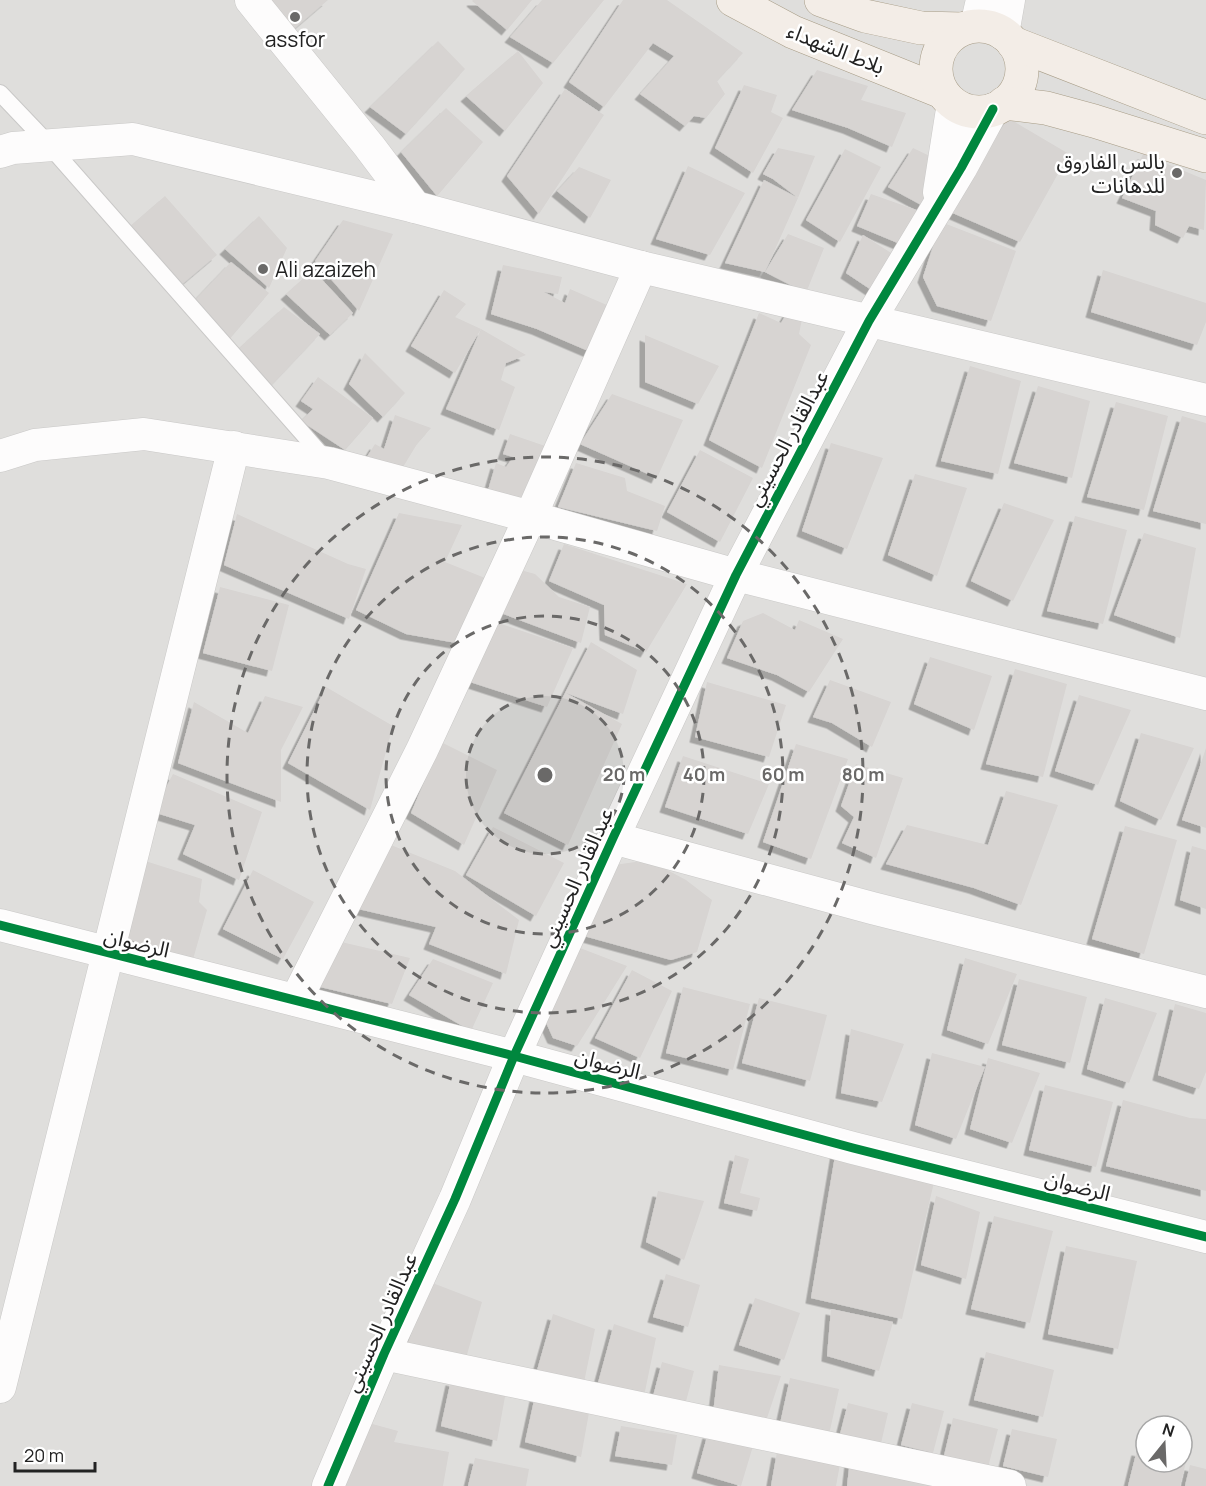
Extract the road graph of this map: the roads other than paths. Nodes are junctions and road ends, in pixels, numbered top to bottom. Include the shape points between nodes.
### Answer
1 (251, 0) edge
2 (733, 0) edge
3 (821, 0) edge
4 (1009, 0) edge
5 (987, 26) edge
6 (0, 93) edge
7 (947, 98) junction
8 (998, 106) junction
9 (1206, 118) edge
10 (49, 145) junction
11 (0, 152) edge
12 (1206, 156) edge
13 (415, 207) junction
14 (937, 208) junction
15 (641, 267) junction
16 (869, 321) junction
17 (1206, 400) edge
18 (234, 447) junction
19 (0, 456) edge
20 (329, 463) junction
21 (531, 517) junction
22 (736, 575) junction
23 (1206, 694) edge
24 (613, 838) junction
25 (0, 925) edge
26 (108, 953) junction
27 (1206, 992) edge
28 (296, 1000) junction
29 (514, 1056) junction
30 (1206, 1237) edge
31 (384, 1354) junction
32 (0, 1387) edge
33 (328, 1486) edge
34 (1010, 1486) edge

1 - 13 street
2 - 7 main road, بلاط الشهداء via 793,32
3 - 5 main road via 865,16 921,28
4 - 5 street
5 - 7 main road via 949,37 940,49 937,79
5 - 8 main road via 1019,55 1021,75 1014,93
5 - 9 main road
6 - 10 lane
7 - 8 main road via 966,110 979,112
7 - 14 street, عبدالقادر الحسيني
8 - 12 main road via 1046,108
8 - 14 street, عبدالقادر الحسيني
10 - 11 street
10 - 13 street via 133,139
10 - 20 lane
13 - 15 street
14 - 16 street, عبدالقادر الحسيني
15 - 16 street
15 - 21 street
16 - 17 street
16 - 22 street, عبدالقادر الحسيني
18 - 19 street via 144,434 35,445
18 - 20 street
18 - 26 street
20 - 21 street
21 - 22 street
21 - 28 street via 422,750
22 - 23 street
22 - 24 street, عبدالقادر الحسيني
24 - 27 street
24 - 29 street, عبدالقادر الحسيني
25 - 26 street, الرضوان
26 - 28 street, الرضوان
26 - 32 street
28 - 29 street, الرضوان
29 - 30 street, الرضوان via 853,1148
29 - 31 street, عبدالقادر الحسيني via 455,1199
31 - 33 street, عبدالقادر الحسيني
31 - 34 street

